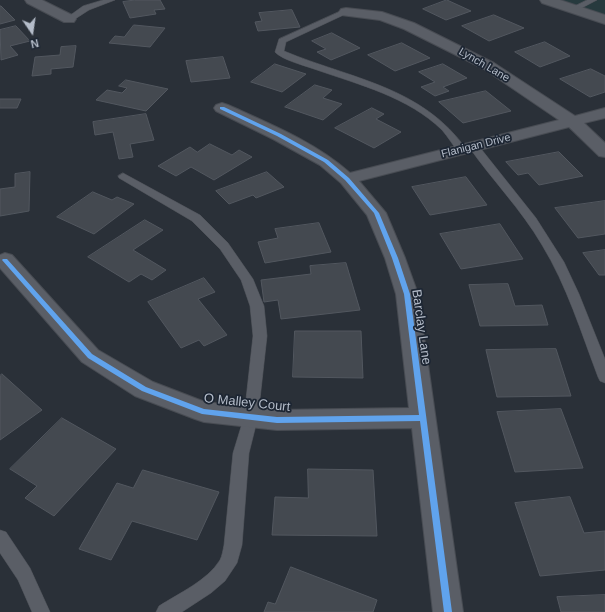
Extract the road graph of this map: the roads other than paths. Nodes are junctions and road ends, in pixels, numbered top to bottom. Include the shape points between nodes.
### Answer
1 (32, 0) edge
2 (111, 0) edge
3 (547, 0) edge
4 (593, 0) edge
5 (573, 9) junction
6 (346, 12) joint
7 (69, 19) joint
8 (605, 20) edge
9 (222, 108) dead end
10 (605, 113) edge
11 (572, 121) junction
12 (468, 148) junction
13 (605, 152) edge
14 (123, 176) dead end
15 (347, 179) junction
16 (5, 260) dead end
17 (605, 377) edge
18 (252, 417) junction
19 (422, 418) junction
20 (0, 538) edge
21 (41, 612) edge
22 (165, 612) edge
23 (448, 612) edge

1 - 7 street
2 - 7 lane via 86,8
3 - 5 main road
4 - 5 lane
5 - 8 main road
6 - 11 street, Lynch Lane via 382,16 409,26 489,66
6 - 12 lane via 282,41 279,52 375,86 420,108
9 - 15 street, Barclay Lane via 326,161
10 - 11 street, Flanigan Drive
11 - 12 street, Flanigan Drive
11 - 13 street, Lynch Lane
12 - 15 street, Flanigan Drive
12 - 17 lane via 515,198 549,246 568,283
14 - 18 lane via 196,218 224,246 246,279 257,306 260,336
15 - 19 street, Barclay Lane via 376,213 407,294
16 - 18 street, O Malley Court via 90,356 144,389 204,412
18 - 19 street, O Malley Court via 277,420
18 - 22 lane via 241,453 233,546 228,563 205,587
19 - 23 street, Barclay Lane
20 - 21 lane via 24,574

